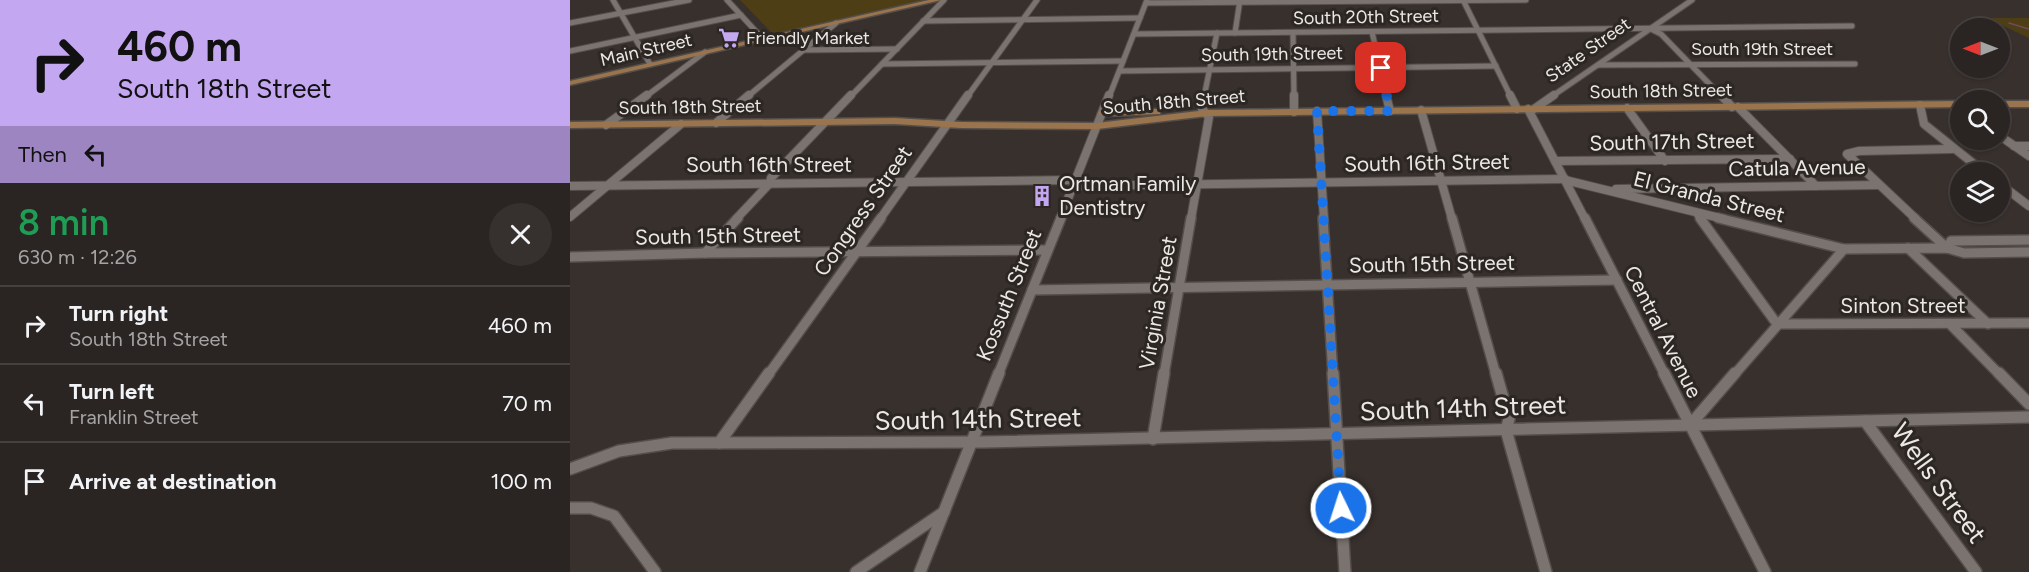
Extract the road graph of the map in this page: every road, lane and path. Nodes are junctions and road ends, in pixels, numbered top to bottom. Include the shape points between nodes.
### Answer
1 (613, 0) edge
2 (688, 0) edge
3 (727, 0) edge
4 (939, 0) edge
5 (944, 0) edge
6 (1038, 0) edge
7 (1463, 0) edge
8 (1526, 0) edge
9 (1692, 0) edge
10 (1240, 1) edge
11 (1147, 2) edge
12 (621, 13) junction
13 (741, 15) junction
14 (1140, 18) junction
15 (1023, 20) junction
16 (923, 21) junction
17 (570, 23) edge
18 (836, 23) junction
19 (1852, 26) dead end
20 (1649, 29) junction
21 (1478, 30) junction
22 (1372, 32) junction
23 (1217, 33) junction
24 (1235, 33) junction
25 (1293, 33) junction
26 (1134, 34) junction
27 (634, 38) junction
28 (763, 39) junction
29 (897, 49) junction
30 (804, 50) junction
31 (570, 51) edge
32 (705, 52) junction
33 (1123, 61) junction
34 (993, 62) junction
35 (650, 64) junction
36 (882, 64) junction
37 (1692, 64) junction
38 (1855, 64) dead end
39 (1598, 65) junction
40 (1496, 66) junction
41 (1381, 68) junction
42 (1294, 69) junction
43 (1120, 70) junction
44 (1209, 70) junction
45 (570, 82) edge
46 (2010, 104) edge
47 (2029, 104) edge
48 (1920, 105) junction
49 (1950, 106) edge
50 (1735, 107) junction
51 (1627, 108) junction
52 (1526, 109) junction
53 (1421, 110) junction
54 (1317, 111) junction
55 (1390, 111) junction
56 (1293, 112) junction
57 (1102, 113) junction
58 (1207, 113) junction
59 (1191, 114) junction
60 (824, 122) junction
61 (716, 123) junction
62 (681, 124) junction
63 (948, 124) junction
64 (570, 125) edge
65 (606, 125) junction
66 (1097, 126) junction
67 (2010, 143) edge
68 (2014, 146) junction
69 (2029, 146) edge
70 (1950, 147) edge
71 (1950, 149) edge
72 (1953, 150) edge
73 (2029, 156) edge
74 (1790, 159) junction
75 (1665, 160) junction
76 (1555, 161) junction
77 (1970, 162) edge
78 (1565, 180) junction
79 (1440, 181) junction
80 (907, 182) junction
81 (770, 183) junction
82 (1074, 183) junction
83 (1321, 183) junction
84 (1197, 184) junction
85 (609, 185) junction
86 (1878, 185) junction
87 (570, 186) edge
88 (1816, 186) junction
89 (1603, 189) junction
90 (2010, 192) edge
91 (2029, 206) edge
92 (1697, 213) junction
93 (570, 217) edge
94 (2029, 240) edge
95 (1908, 248) junction
96 (1947, 248) junction
97 (1844, 249) junction
98 (1048, 250) junction
99 (857, 252) junction
100 (2029, 252) edge
101 (705, 253) junction
102 (570, 256) edge
103 (1617, 280) junction
104 (1470, 282) junction
105 (1328, 284) junction
106 (1180, 286) junction
107 (1032, 290) junction
108 (2029, 323) edge
109 (1777, 324) junction
110 (1950, 324) junction
111 (1988, 324) junction
112 (2029, 404) edge
113 (2029, 417) edge
114 (1865, 421) junction
115 (1690, 425) junction
116 (1506, 430) junction
117 (1336, 434) junction
118 (1153, 439) junction
119 (971, 442) junction
120 (719, 443) junction
121 (570, 469) edge
122 (570, 508) edge
123 (944, 512) junction
124 (655, 572) edge
125 (856, 572) edge
126 (920, 572) edge
127 (1345, 572) edge
128 (1546, 572) edge
129 (1765, 572) edge
130 (1976, 572) edge

1 - 12 street
2 - 12 street
3 - 13 street
4 - 18 main road, Main Street
5 - 16 street
6 - 15 street, Congress Street
7 - 8 street
7 - 10 street
7 - 21 street, Central Avenue
9 - 20 street, State Street
10 - 11 street
10 - 24 street
11 - 14 street, Kossuth Street
12 - 17 street
12 - 27 street
13 - 27 street
13 - 28 street
14 - 15 street
14 - 26 street, Kossuth Street
15 - 16 street
15 - 34 street, Congress Street
16 - 29 street
18 - 28 main road, Main Street
18 - 30 street
19 - 20 street, South 20th Street
20 - 21 street, South 20th Street
20 - 37 street via 1661,34
20 - 39 street, State Street
21 - 22 street, South 20th Street
21 - 40 street, Central Avenue
22 - 25 street, South 20th Street
22 - 41 street
23 - 24 street, South 20th Street
23 - 26 street, South 20th Street
23 - 44 street, Virginia Street
24 - 25 street, South 20th Street
25 - 42 street
26 - 33 street, Kossuth Street
27 - 31 street
27 - 35 street
28 - 32 main road, Main Street
29 - 30 street
29 - 36 street
30 - 61 street
32 - 35 main road, Main Street
32 - 65 street
33 - 34 street
33 - 43 street, Kossuth Street
34 - 36 street
34 - 63 street, Congress Street
35 - 45 main road, Main Street
36 - 60 street
37 - 38 street, South 19th Street
37 - 39 street, South 19th Street
37 - 50 street
39 - 52 street, State Street
40 - 41 street, South 19th Street
40 - 52 street, Central Avenue
41 - 42 street, South 19th Street
41 - 55 street
42 - 44 street, South 19th Street
42 - 56 street
43 - 44 street, South 19th Street
43 - 57 street, Kossuth Street
44 - 58 street, Virginia Street via 1202,109
46 - 47 main road
48 - 49 main road, South 18th Street
48 - 50 main road, South 18th Street
48 - 70 street via 1924,124
50 - 51 main road, South 18th Street
50 - 74 street
51 - 52 main road, South 18th Street
51 - 75 street
52 - 53 main road, South 18th Street
52 - 76 street, Central Avenue
53 - 55 main road, South 18th Street
53 - 79 street
54 - 55 main road, South 18th Street
54 - 56 main road, South 18th Street
54 - 83 street
56 - 58 main road, South 18th Street
57 - 59 main road
57 - 66 street, Kossuth Street
58 - 59 main road, South 18th Street
58 - 84 street, Virginia Street
59 - 66 main road, South 18th Street
60 - 61 main road, South 18th Street
60 - 63 main road, South 18th Street
60 - 81 street
61 - 62 main road, South 18th Street
62 - 65 main road, South 18th Street
62 - 85 street
63 - 66 main road, South 18th Street
63 - 80 street, Congress Street
64 - 65 main road, South 18th Street
66 - 82 street, Kossuth Street
67 - 68 street
68 - 69 street
68 - 73 street
71 - 86 street, Catula Avenue via 1847,154
72 - 77 street
74 - 75 street, South 17th Street
74 - 88 street
75 - 76 street, South 17th Street
76 - 78 street, Central Avenue
78 - 79 street, South 16th Street
78 - 89 street, El Granda Street
78 - 103 street, Central Avenue
79 - 83 street, South 16th Street
79 - 104 street
80 - 81 street, South 16th Street
80 - 82 street, South 16th Street
80 - 99 street, Congress Street
81 - 85 street, South 16th Street
81 - 101 street
82 - 84 street, South 16th Street
82 - 98 street, Kossuth Street
83 - 84 street, South 16th Street
83 - 105 street
84 - 106 street, Virginia Street
85 - 87 street, South 16th Street
85 - 93 street
86 - 88 street, Catula Avenue
86 - 96 street
88 - 89 street, Catula Avenue
89 - 92 street, El Granda Street
90 - 91 street
92 - 97 street, El Granda Street
92 - 109 street
94 - 96 street via 1951,241
95 - 96 street, El Granda Street
95 - 97 street, El Granda Street
95 - 111 street
96 - 100 street via 1964,253
97 - 109 street
98 - 99 street, South 15th Street
98 - 107 street, Kossuth Street
99 - 101 street, South 15th Street
99 - 120 street, Congress Street
101 - 102 street, South 15th Street
103 - 104 street, South 15th Street
103 - 115 street, Central Avenue
104 - 105 street, South 15th Street
104 - 116 street via 1509,419
105 - 106 street, South 15th Street
105 - 117 street
106 - 107 street, South 15th Street
106 - 118 street, Virginia Street
107 - 119 street, Kossuth Street
108 - 111 street, Sinton Street
109 - 110 street, Sinton Street
109 - 115 street
110 - 111 street, Sinton Street
110 - 112 street
113 - 114 street, South 14th Street
114 - 115 street, South 14th Street
114 - 130 street, Wells Street
115 - 116 street, South 14th Street
115 - 129 street, Central Avenue
116 - 117 street, South 14th Street
116 - 128 street
117 - 118 street, South 14th Street
117 - 127 street
118 - 119 street, South 14th Street
119 - 120 street, South 14th Street
119 - 123 street, Kossuth Street
120 - 121 street, South 14th Street via 672,443 618,450
122 - 124 street via 591,508 614,516
123 - 125 street
123 - 126 street, Kossuth Street

